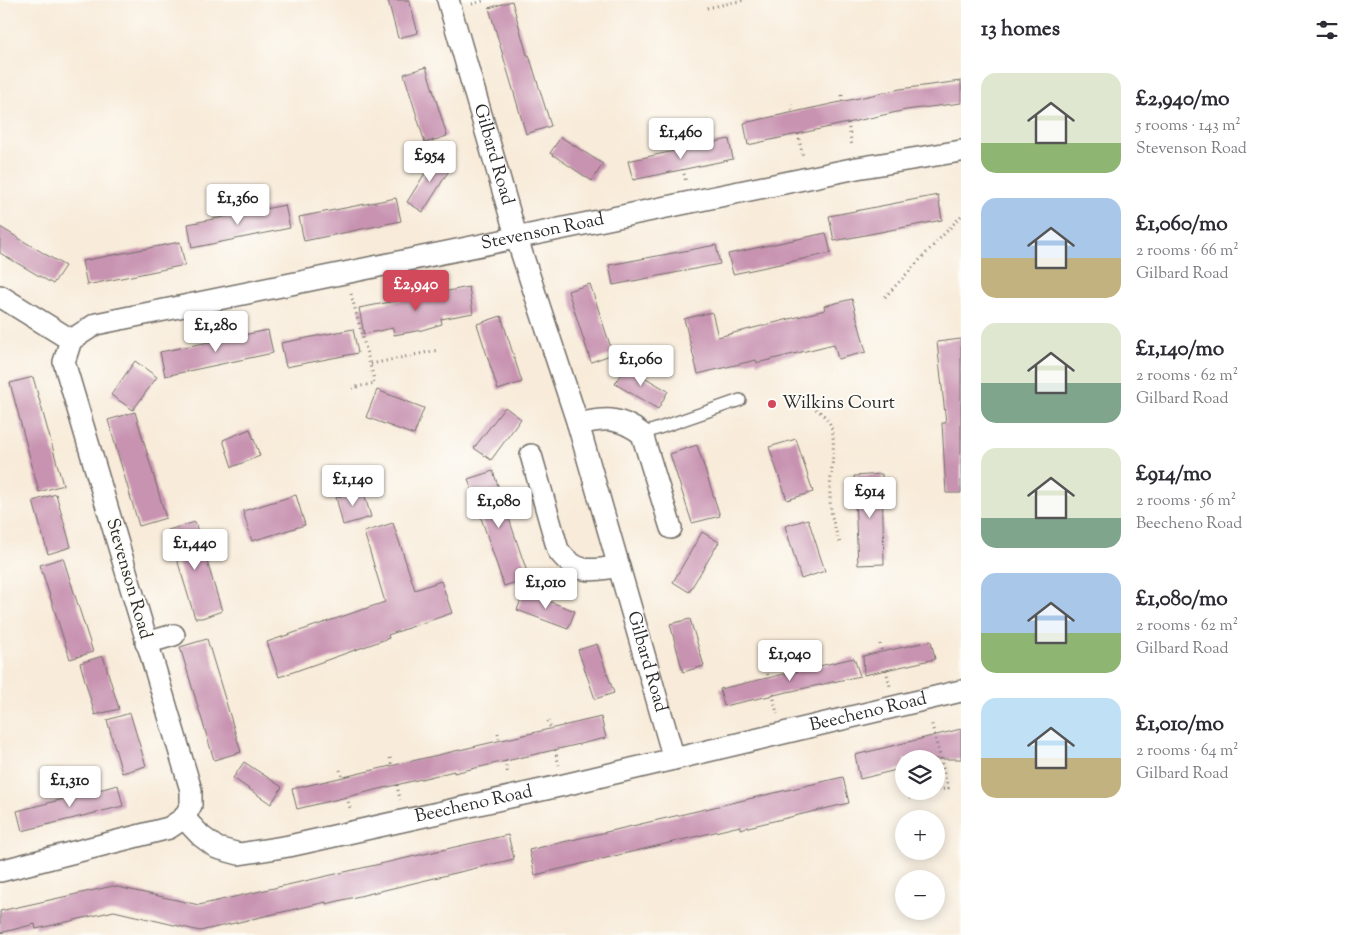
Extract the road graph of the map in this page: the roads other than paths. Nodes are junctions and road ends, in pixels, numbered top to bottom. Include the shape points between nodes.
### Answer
1 (457, 2) edge
2 (961, 151) edge
3 (517, 239) junction
4 (0, 296) edge
5 (71, 340) junction
6 (740, 400) dead end
7 (578, 424) junction
8 (642, 434) junction
9 (531, 455) dead end
10 (671, 528) dead end
11 (619, 566) junction
12 (174, 635) dead end
13 (146, 643) junction
14 (961, 691) edge
15 (674, 759) junction
16 (184, 818) junction
17 (0, 871) edge

1 - 3 street, Gilbard Road
2 - 3 street, Stevenson Road via 857,168
3 - 5 street, Stevenson Road via 96,324
3 - 7 street, Gilbard Road
4 - 5 street
5 - 13 street, Stevenson Road via 64,362
6 - 8 lane
7 - 8 street via 615,419
7 - 11 street, Gilbard Road
8 - 10 street
9 - 11 street via 558,550 566,561 578,569
11 - 15 street, Gilbard Road
12 - 13 street
13 - 16 street, Stevenson Road via 191,790 190,805
14 - 15 street, Beecheno Road
15 - 16 street, Beecheno Road via 327,838 239,854 217,848
16 - 17 street via 169,828

